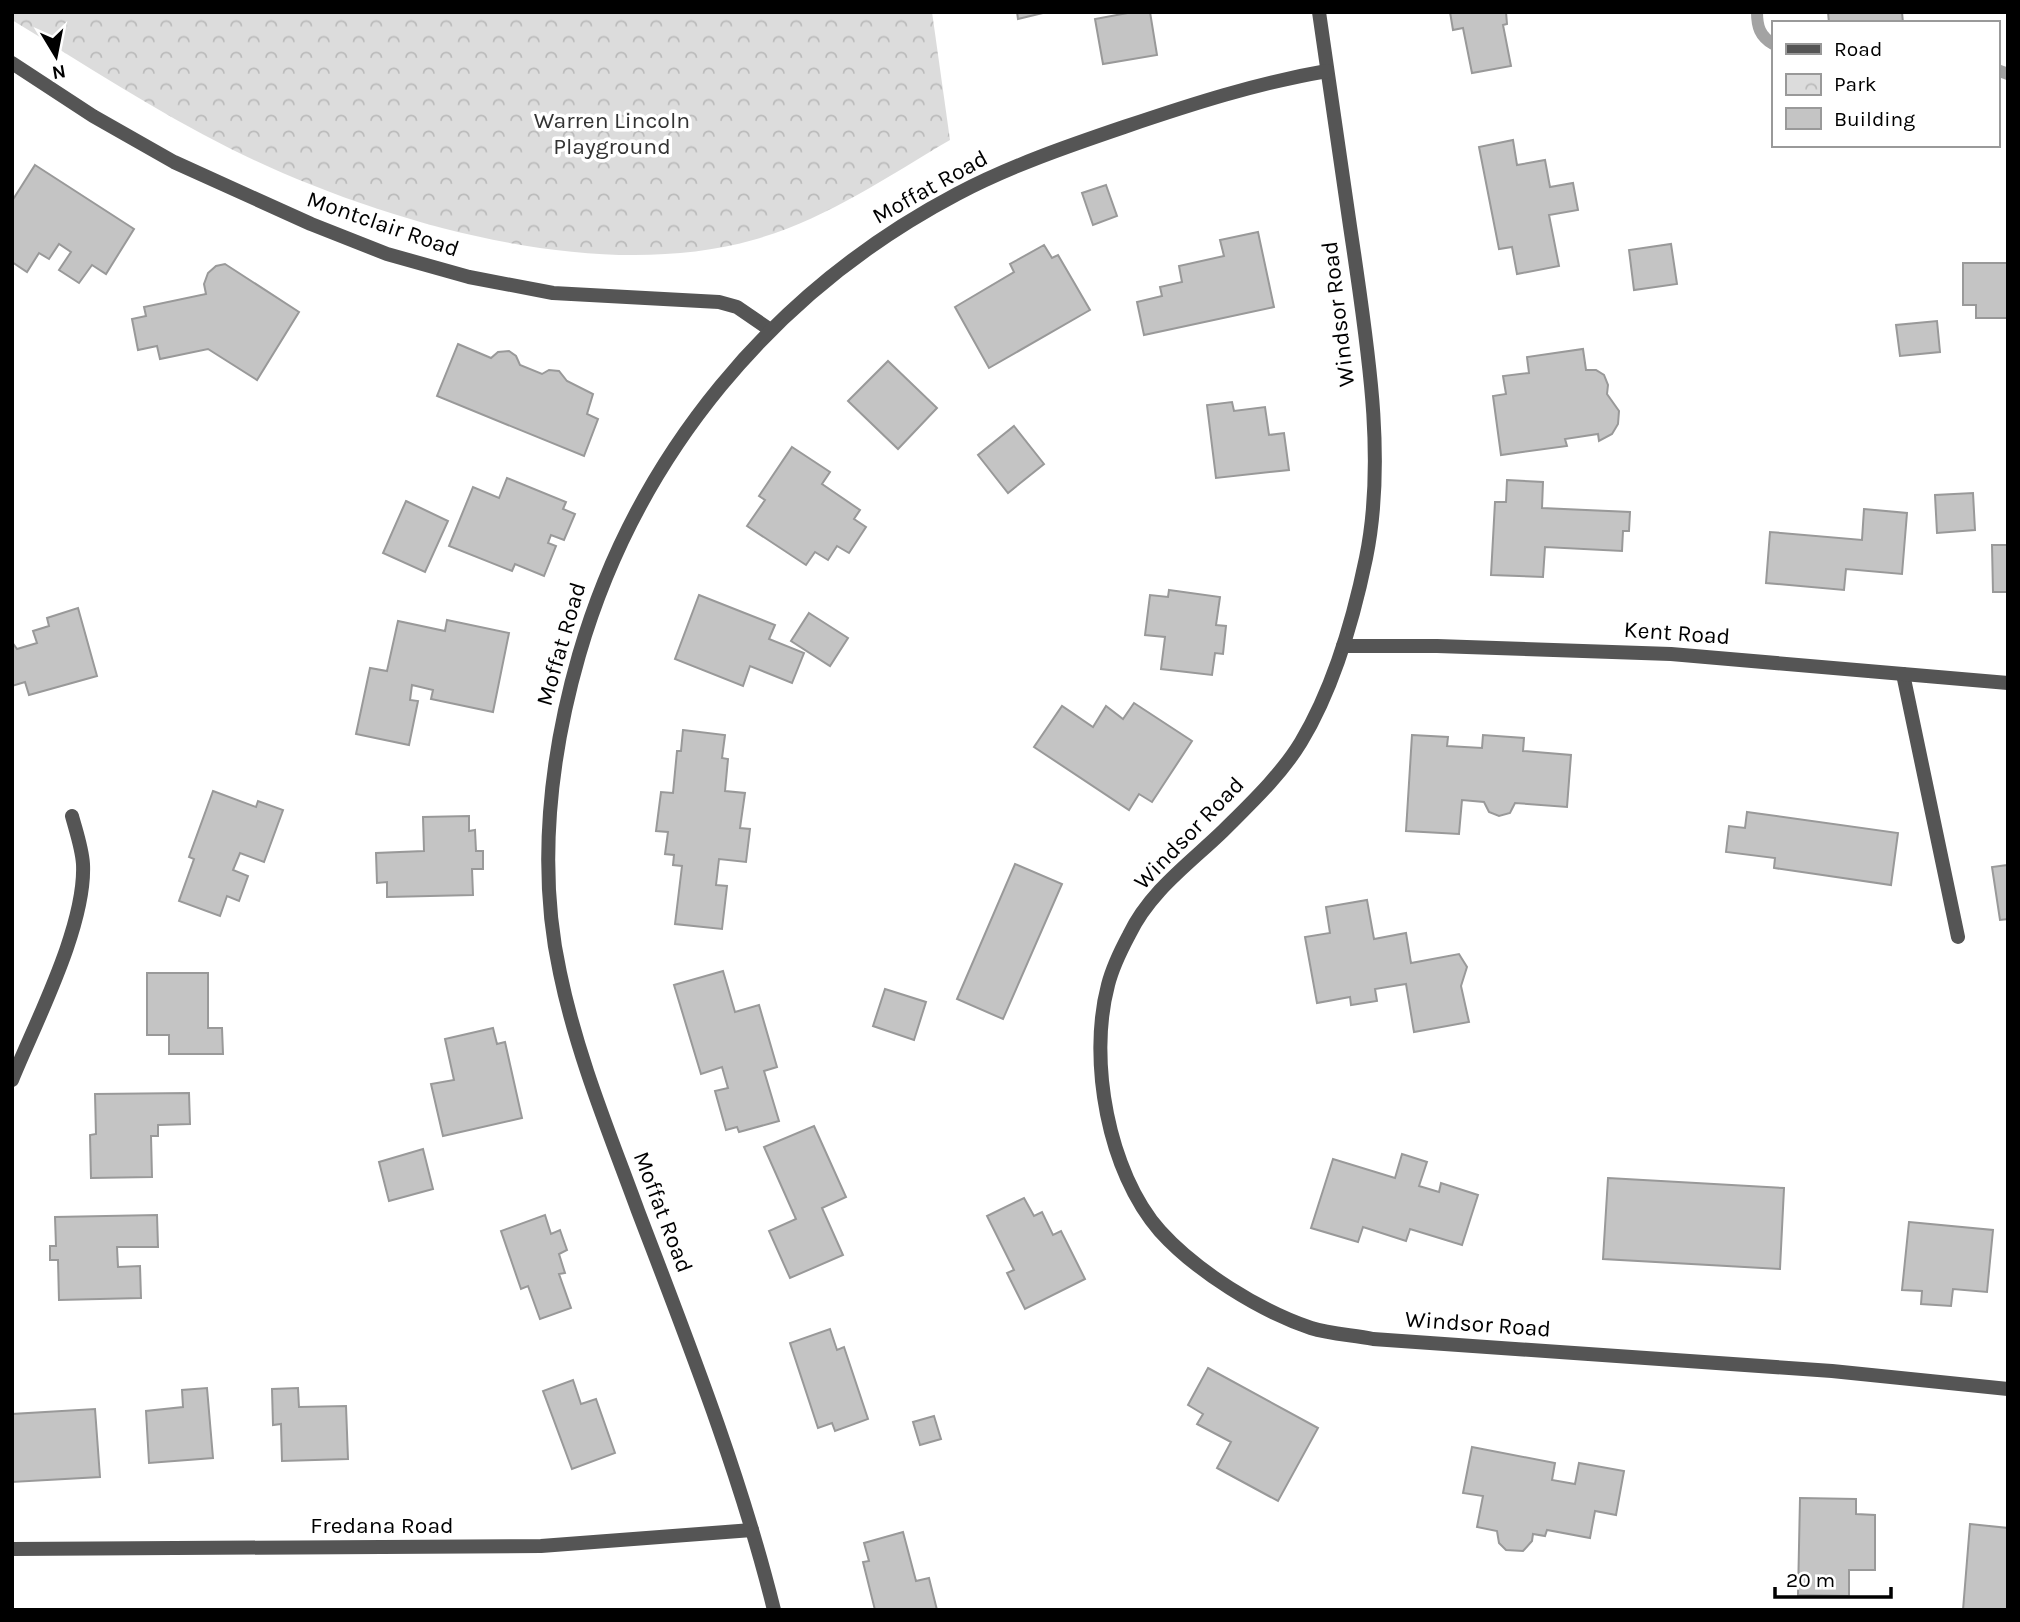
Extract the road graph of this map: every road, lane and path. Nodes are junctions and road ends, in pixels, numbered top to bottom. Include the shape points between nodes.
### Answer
1 (1319, 12) edge
2 (12, 63) edge
3 (1327, 71) junction
4 (769, 329) junction
5 (1343, 646) junction
6 (1902, 674) junction
7 (2008, 683) edge
8 (72, 816) dead end
9 (1958, 937) dead end
10 (12, 1080) edge
11 (2008, 1389) edge
12 (752, 1530) junction
13 (12, 1549) edge
14 (774, 1610) edge

1 - 3 street, Windsor Road
2 - 4 street, Montclair Road via 93,117 174,162 311,225 387,254 469,277 553,293 719,302 737,307
3 - 4 street, Moffat Road via 1220,94 994,176 922,214 855,258
3 - 5 street, Windsor Road via 1369,354 1372,420 1367,554
4 - 12 street, Moffat Road via 676,444 636,511 603,580 566,701 553,773 550,848 558,967 579,1054 720,1427
5 - 6 street, Kent Road via 1671,654
5 - 11 street, Windsor Road via 1300,743 1223,831 1161,888 1130,931 1108,985 1101,1047 1106,1112 1130,1186 1160,1231 1207,1271 1261,1307 1313,1329 1373,1339 1832,1371
6 - 7 street, Kent Road
6 - 9 street
8 - 10 street via 83,864 78,905 64,954
12 - 13 street, Fredana Road via 541,1546
12 - 14 street, Moffat Road

